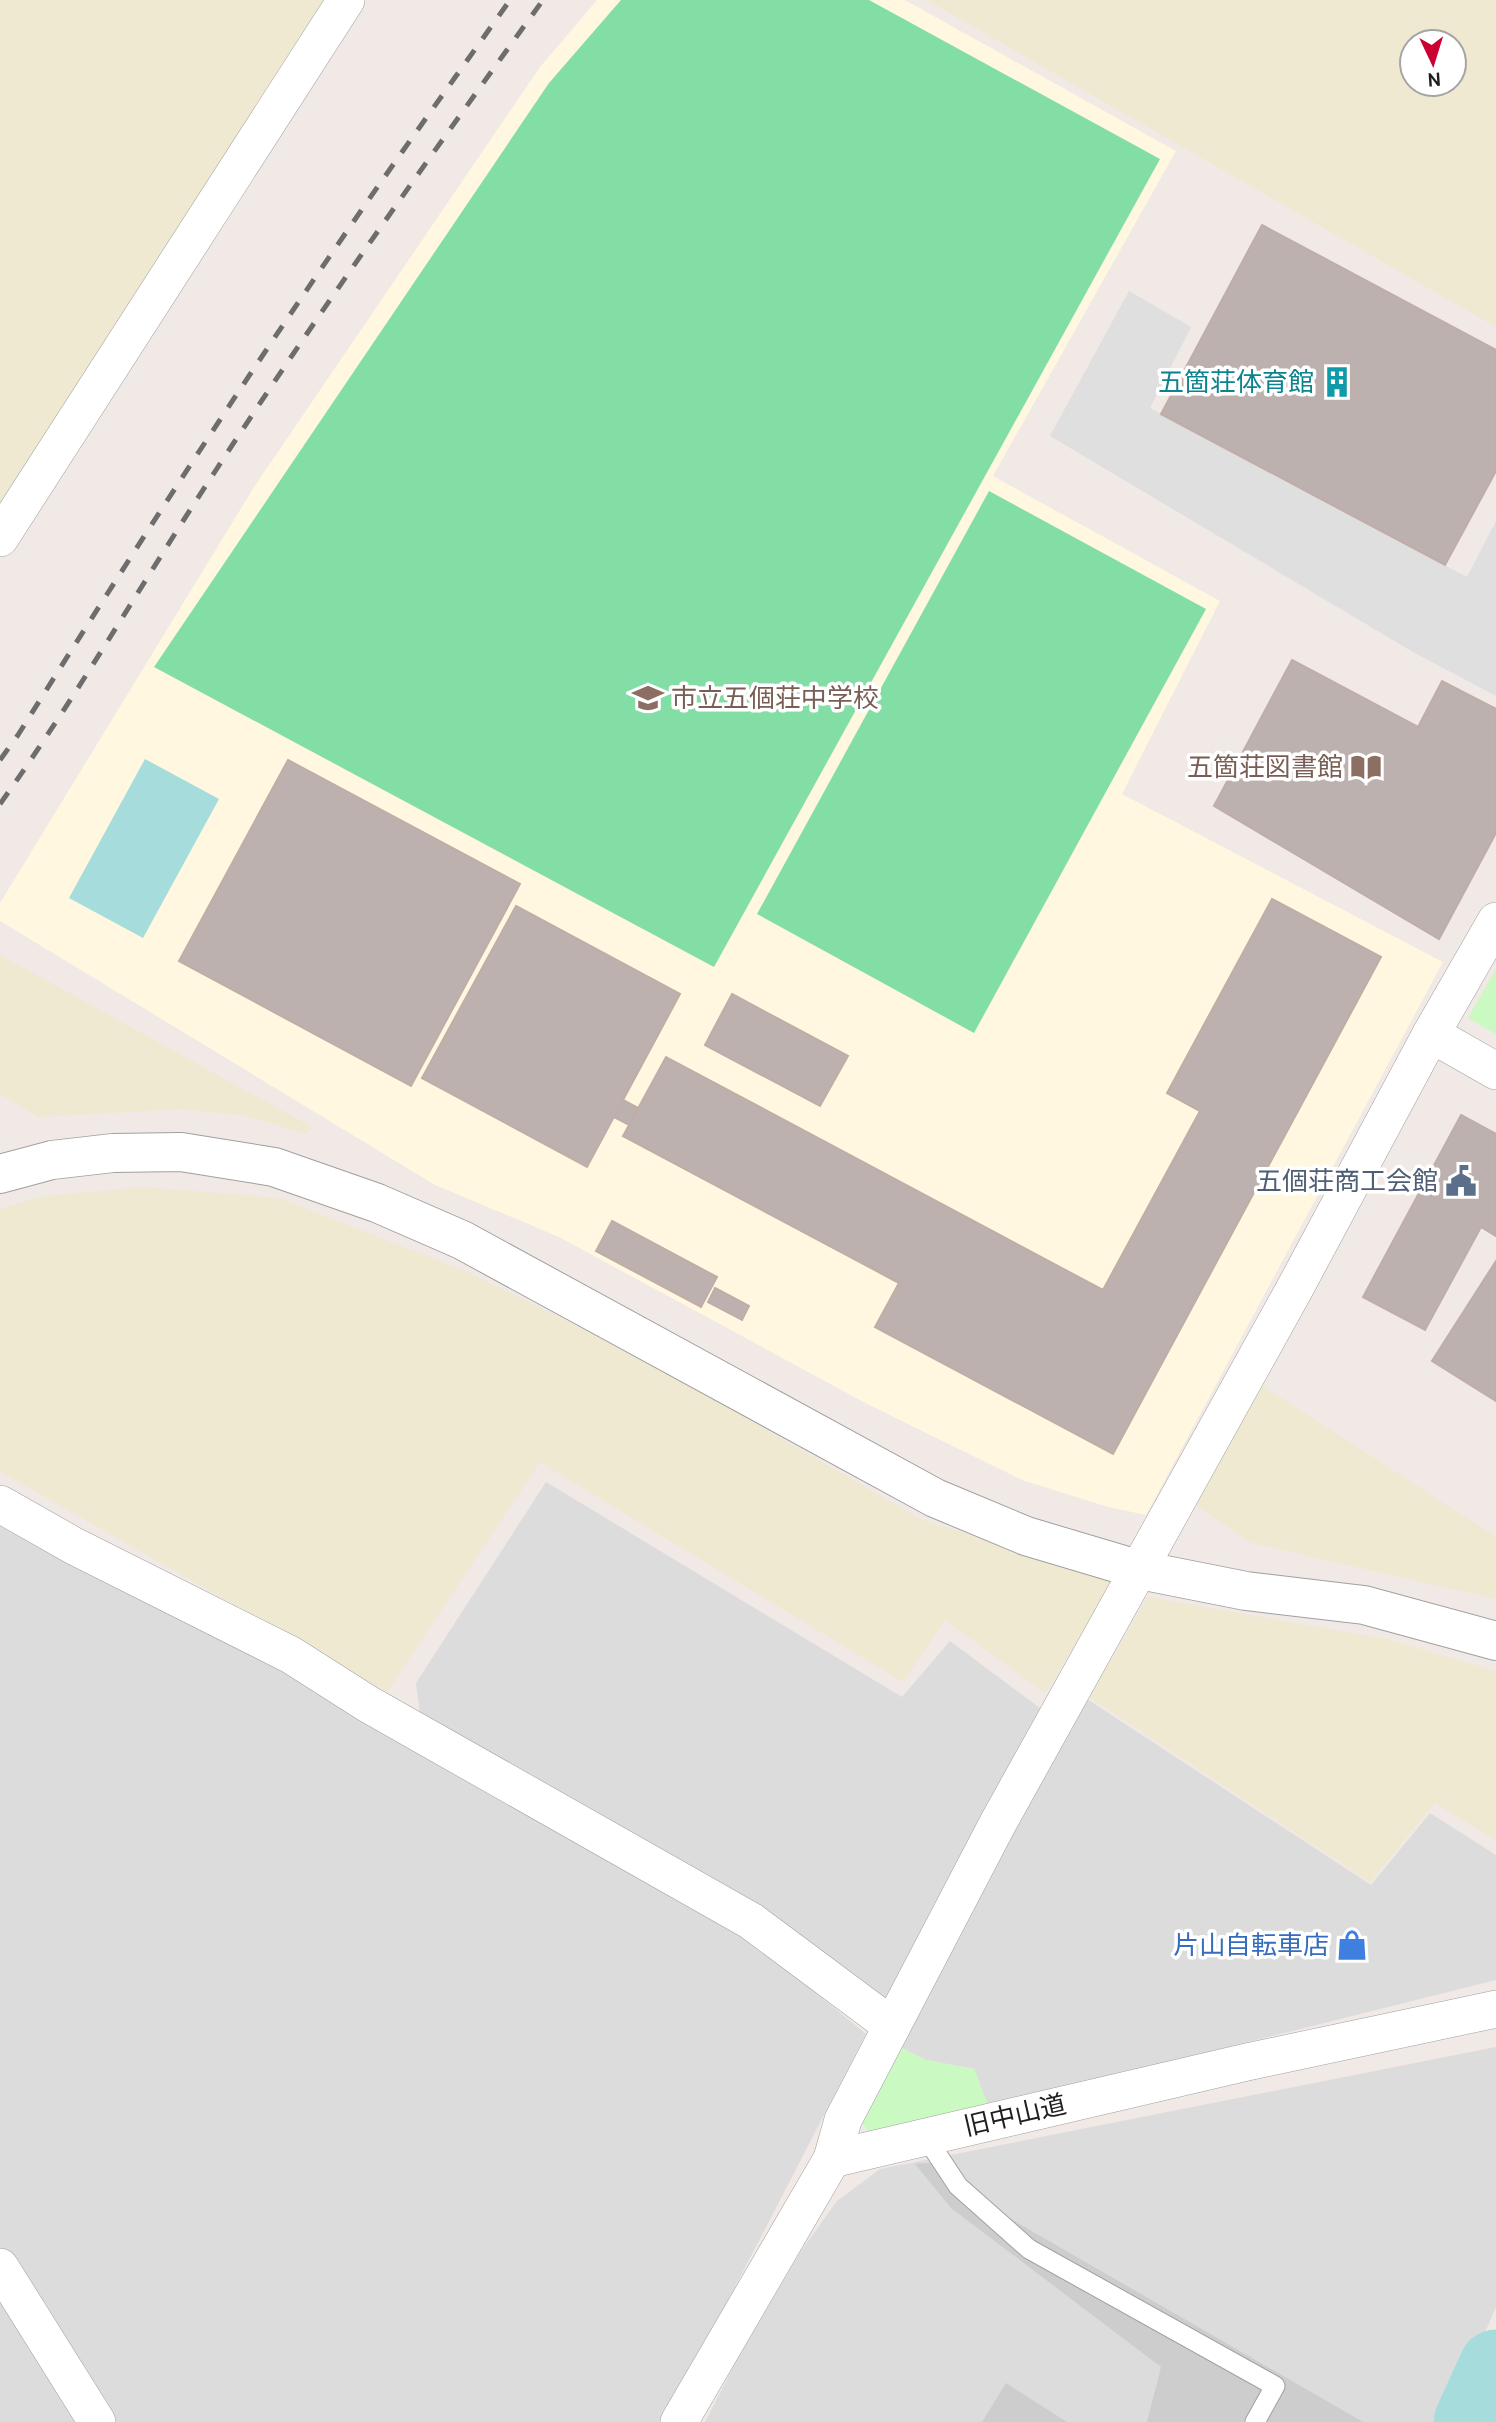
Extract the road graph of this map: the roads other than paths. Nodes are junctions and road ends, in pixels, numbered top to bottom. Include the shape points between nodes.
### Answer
1 (346, 0) edge
2 (0, 538) edge
3 (1496, 921) edge
4 (1431, 1034) junction
5 (1496, 1072) edge
6 (0, 1174) edge
7 (0, 1504) edge
8 (1139, 1570) junction
9 (1496, 1641) edge
10 (1496, 2009) edge
11 (892, 2026) junction
12 (925, 2136) junction
13 (832, 2159) junction
14 (0, 2267) edge
15 (97, 2422) edge
16 (679, 2422) edge
17 (1255, 2422) edge

1 - 2 street
3 - 4 street
4 - 5 street
4 - 8 street
6 - 8 street via 52,1160 181,1152 274,1167 364,1198 462,1240 935,1498 1026,1536
7 - 11 street via 291,1655 368,1704 751,1921
8 - 9 street via 1245,1591 1364,1605
8 - 11 street via 998,1822
10 - 12 street, 旧中山道
11 - 13 street via 843,2120
12 - 13 street, 旧中山道
12 - 17 lane via 958,2186 1029,2249 1275,2386
13 - 16 street
14 - 15 street

